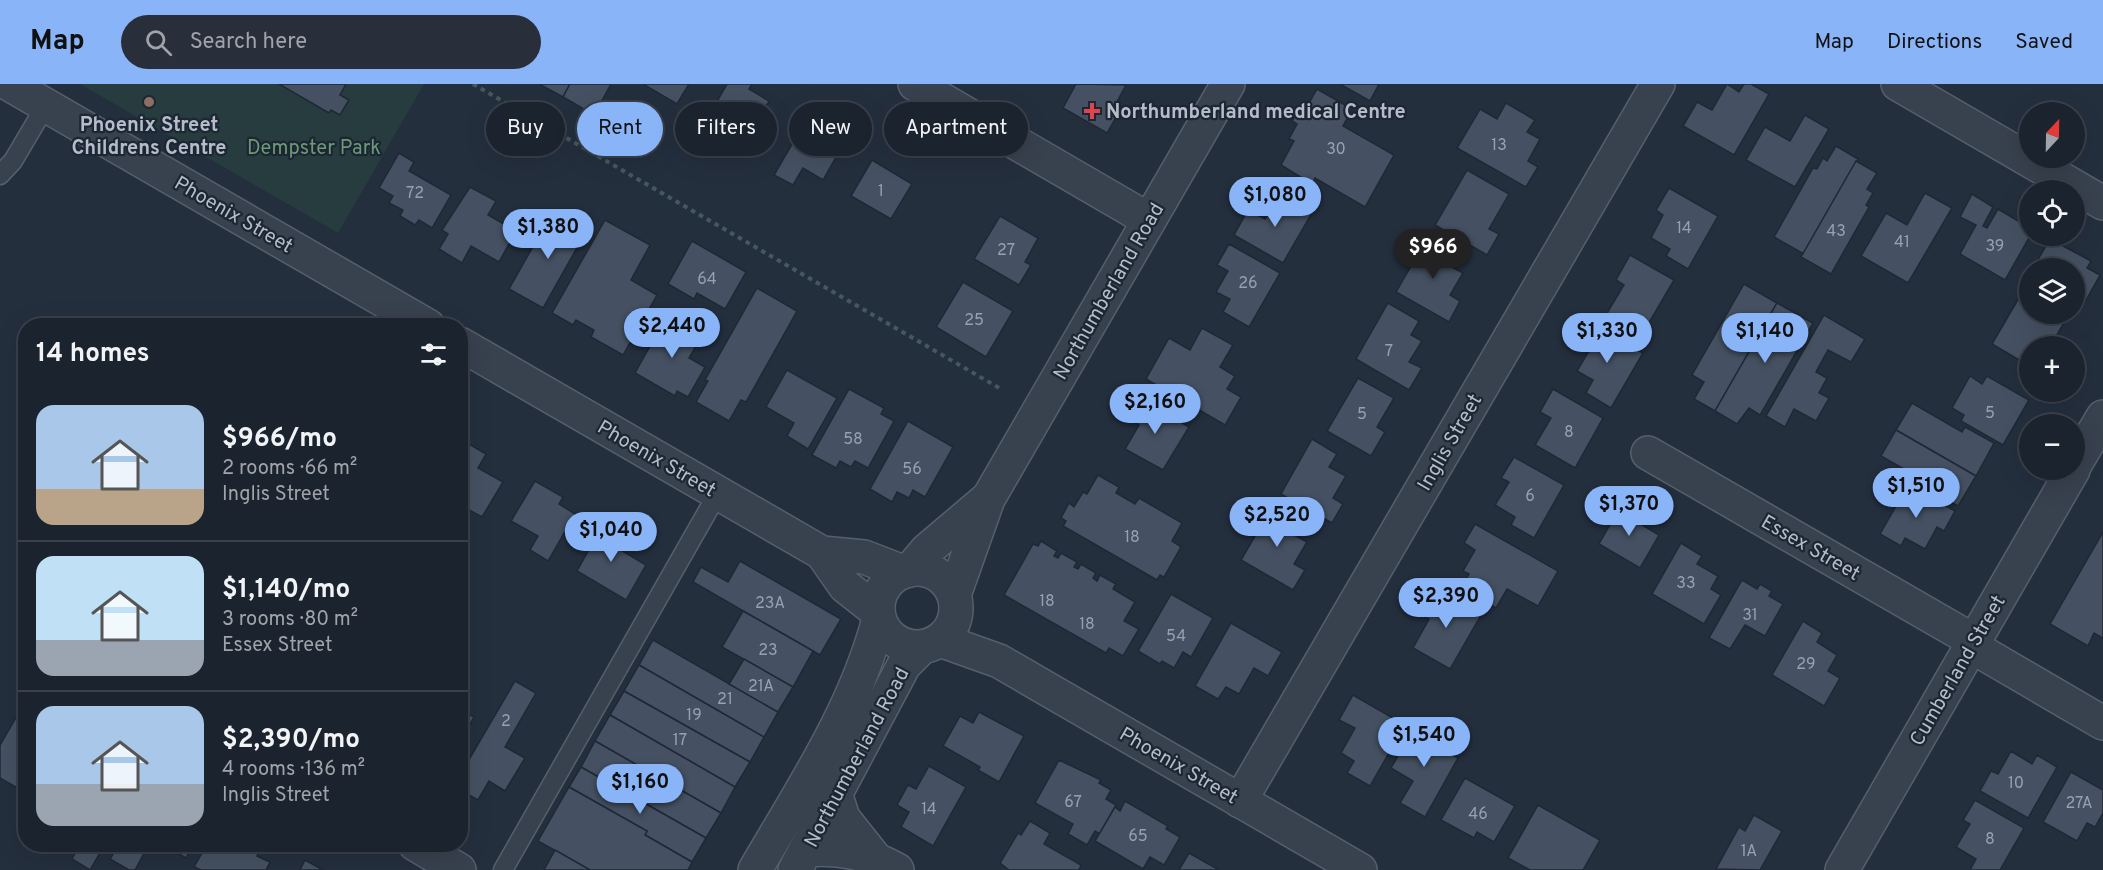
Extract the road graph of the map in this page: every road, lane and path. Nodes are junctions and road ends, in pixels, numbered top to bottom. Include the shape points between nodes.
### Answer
1 (9, 84) edge
2 (473, 84) edge
3 (915, 84) edge
4 (1228, 84) edge
5 (1658, 84) edge
6 (1898, 84) edge
7 (46, 105) junction
8 (0, 175) edge
9 (2103, 203) edge
10 (1149, 220) junction
11 (414, 318) edge
12 (468, 349) edge
13 (1001, 389) dead end
14 (2103, 417) edge
15 (2085, 449) edge
16 (1648, 453) dead end
17 (2067, 480) edge
18 (718, 493) junction
19 (988, 499) junction
20 (822, 553) junction
21 (906, 571) junction
22 (879, 615) junction
23 (943, 626) junction
24 (1973, 644) junction
25 (2103, 723) edge
26 (836, 795) junction
27 (1240, 801) junction
28 (429, 852) edge
29 (800, 860) edge
30 (886, 863) edge
31 (459, 870) edge
32 (503, 870) edge
33 (755, 870) edge
34 (1360, 870) edge
35 (1842, 870) edge

1 - 7 street, Phoenix Street
2 - 13 path
3 - 10 street
4 - 10 street, Northumberland Road
5 - 27 street, Inglis Street
6 - 9 street
7 - 8 lane via 13,161
7 - 11 street, Phoenix Street
10 - 19 street, Northumberland Road
12 - 18 street, Phoenix Street
14 - 15 street, Cumberland Street
16 - 24 street, Essex Street
17 - 24 street, Cumberland Street
18 - 20 street, Phoenix Street
18 - 32 lane
19 - 21 street, Northumberland Road
19 - 23 street, Northumberland Road
20 - 21 street, Phoenix Street via 864,557
20 - 22 street, Phoenix Street via 845,586
21 - 22 street via 887,583 879,602
21 - 23 street via 919,569 937,574 950,586
22 - 23 street via 895,640 903,645
22 - 33 street, Northumberland Road via 873,645 849,706
23 - 26 street, Northumberland Road via 904,665
23 - 27 street, Phoenix Street
24 - 25 street, Essex Street
24 - 35 street, Cumberland Street
26 - 29 street, Northumberland Road
26 - 30 street via 843,818
27 - 34 street, Phoenix Street
28 - 31 street
29 - 30 street via 833,848

